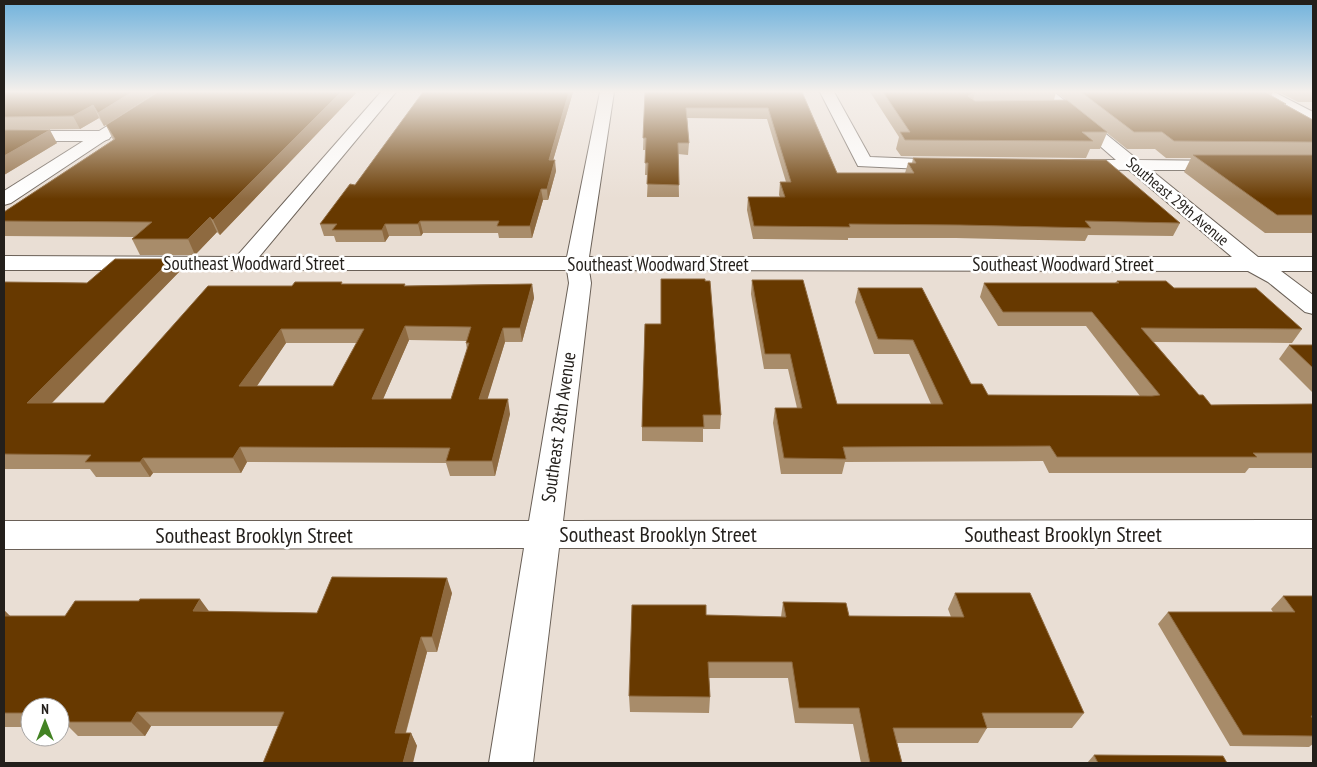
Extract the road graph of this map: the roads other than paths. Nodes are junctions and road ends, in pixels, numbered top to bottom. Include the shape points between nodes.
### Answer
1 (116, 128) edge
2 (358, 128) edge
3 (601, 128) edge
4 (846, 128) edge
5 (1089, 128) edge
6 (4, 136) edge
7 (104, 136) junction
8 (960, 164) edge
9 (1057, 164) edge
10 (1134, 164) junction
11 (1244, 164) edge
12 (4, 199) edge
13 (4, 263) edge
14 (242, 263) junction
15 (577, 264) junction
16 (1253, 264) junction
17 (1313, 264) edge
18 (1313, 307) edge
19 (543, 534) junction
20 (1313, 534) edge
21 (4, 535) edge
22 (511, 763) edge

1 - 7 street
2 - 14 street
3 - 15 street, Southeast 28th Avenue
4 - 8 street via 864,162
5 - 10 street, Southeast 29th Avenue
6 - 7 street
7 - 12 street
9 - 10 street
10 - 11 street
10 - 16 street, Southeast 29th Avenue
13 - 14 street, Southeast Woodward Street
14 - 15 street, Southeast Woodward Street
15 - 16 street, Southeast Woodward Street
15 - 19 street, Southeast 28th Avenue via 580,282
16 - 17 street, Southeast Woodward Street
16 - 18 street, Southeast 29th Avenue via 1276,277
19 - 20 street, Southeast Brooklyn Street
19 - 21 street, Southeast Brooklyn Street
19 - 22 street, Southeast 28th Avenue

